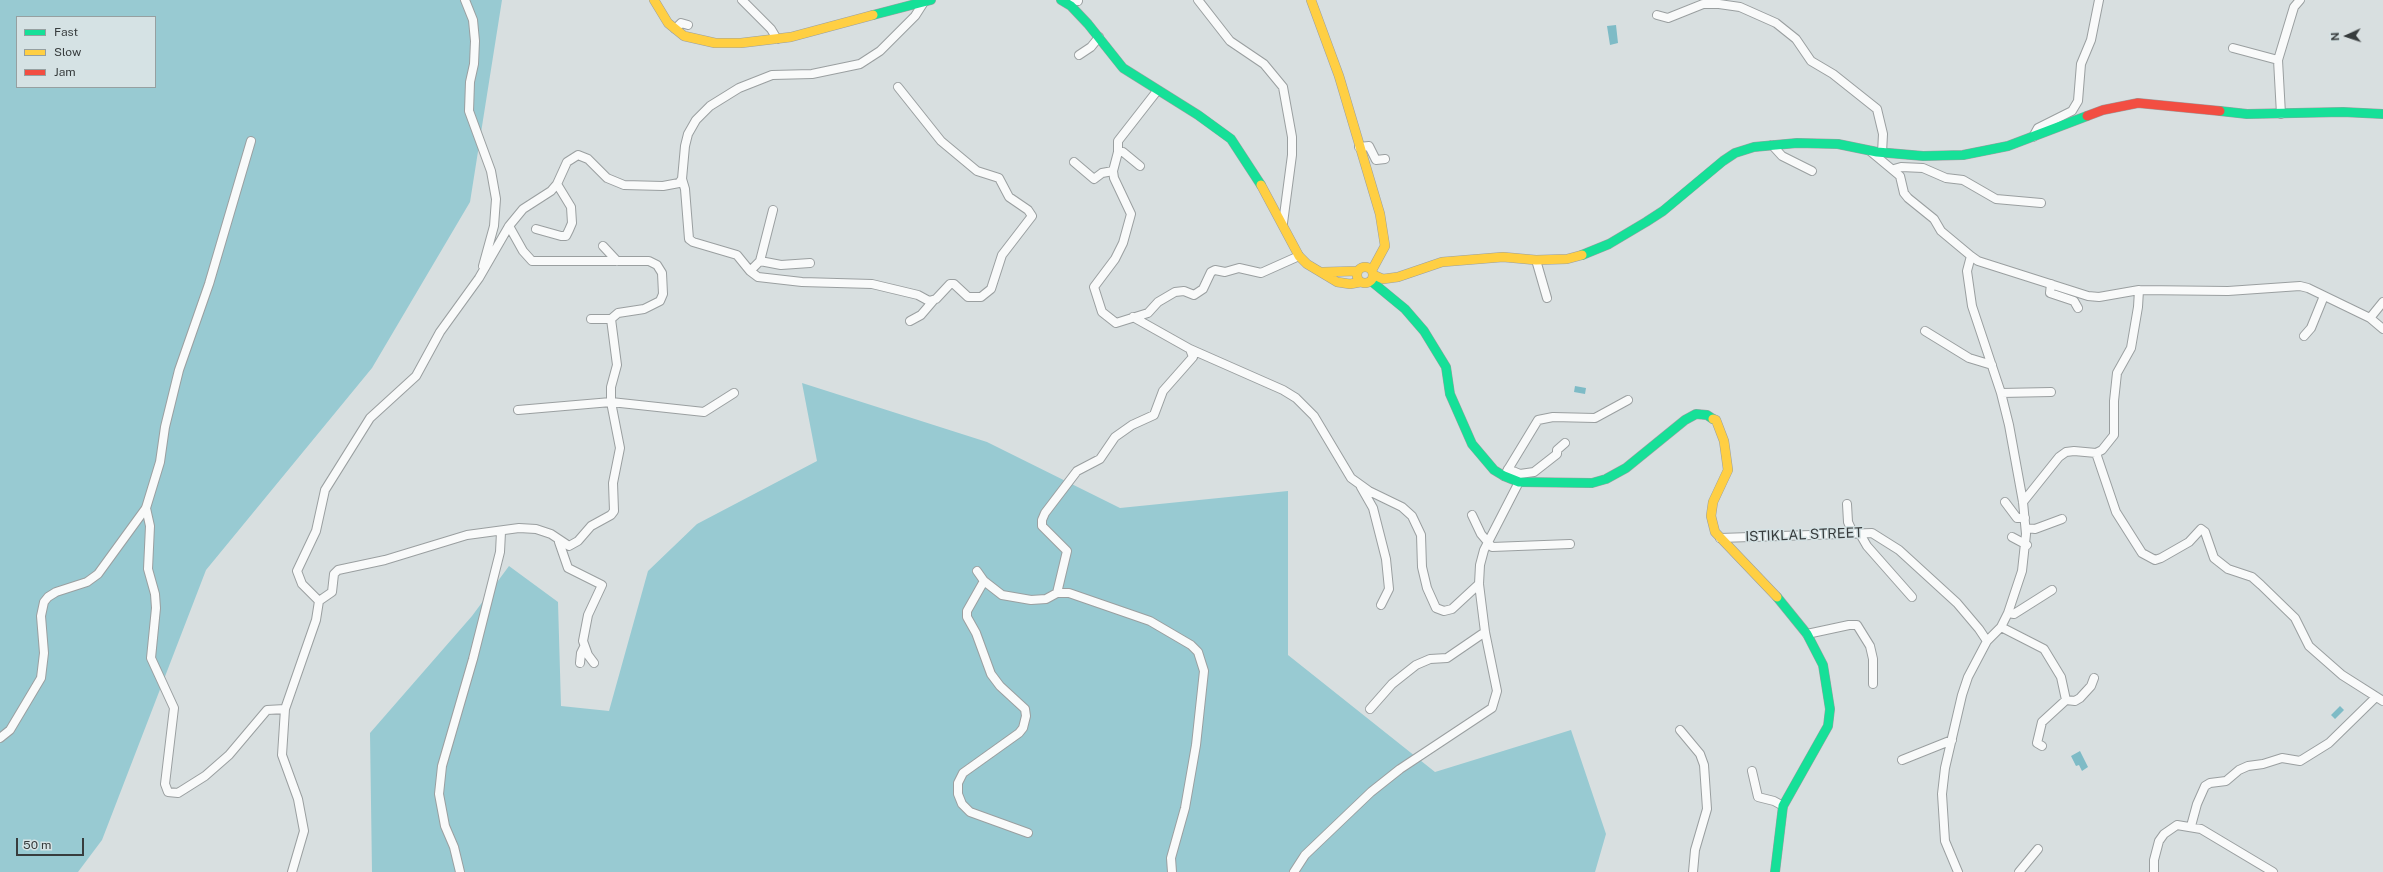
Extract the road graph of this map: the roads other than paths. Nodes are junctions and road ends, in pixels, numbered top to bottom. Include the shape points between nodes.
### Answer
1 (465, 0) edge
2 (654, 0) edge
3 (742, 0) edge
4 (1198, 0) edge
5 (1311, 0) edge
6 (2099, 0) edge
7 (2300, 0) edge
8 (928, 1) edge
9 (1064, 1) edge
10 (1657, 15) dead end
11 (688, 25) dead end
12 (675, 29) junction
13 (1098, 37) junction
14 (777, 39) junction
15 (2233, 48) dead end
16 (1079, 55) dead end
17 (2278, 60) junction
18 (898, 87) dead end
19 (1157, 91) junction
20 (2281, 114) junction
21 (2383, 114) edge
22 (2033, 137) junction
23 (251, 141) dead end
24 (1772, 145) junction
25 (1359, 147) junction
26 (1869, 150) junction
27 (1118, 152) junction
28 (1882, 152) junction
29 (1385, 159) dead end
30 (1074, 162) dead end
31 (1140, 166) dead end
32 (1894, 169) junction
33 (1113, 171) junction
34 (1812, 171) dead end
35 (682, 179) junction
36 (557, 184) junction
37 (2040, 203) dead end
38 (774, 210) dead end
39 (1283, 223) junction
40 (510, 226) junction
41 (536, 229) dead end
42 (603, 246) dead end
43 (1299, 256) junction
44 (1971, 256) junction
45 (1536, 260) junction
46 (617, 261) junction
47 (760, 261) junction
48 (810, 263) dead end
49 (750, 271) junction
50 (1317, 272) junction
51 (1368, 273) junction
52 (479, 278) junction
53 (2051, 284) junction
54 (2139, 290) junction
55 (2324, 296) junction
56 (1547, 298) dead end
57 (933, 301) junction
58 (2383, 302) edge
59 (2078, 308) dead end
60 (1133, 317) junction
61 (2370, 318) junction
62 (592, 319) dead end
63 (611, 319) junction
64 (910, 320) dead end
65 (2383, 329) edge
66 (1925, 331) dead end
67 (2304, 336) dead end
68 (1190, 349) junction
69 (1992, 365) junction
70 (2051, 392) dead end
71 (734, 393) dead end
72 (2001, 393) junction
73 (1628, 400) dead end
74 (611, 402) junction
75 (518, 410) dead end
76 (1565, 443) dead end
77 (2096, 452) junction
78 (1506, 473) junction
79 (1519, 482) junction
80 (1359, 485) junction
81 (2005, 502) dead end
82 (2023, 502) junction
83 (1847, 504) dead end
84 (146, 508) junction
85 (1472, 515) dead end
86 (2025, 518) junction
87 (2062, 519) dead end
88 (2026, 528) junction
89 (502, 532) junction
90 (1856, 532) junction
91 (2012, 537) dead end
92 (1720, 538) junction
93 (558, 539) junction
94 (1488, 543) junction
95 (1570, 544) dead end
96 (2026, 545) junction
97 (978, 571) dead end
98 (984, 581) junction
99 (1479, 584) junction
100 (2052, 590) dead end
101 (1057, 593) junction
102 (1912, 597) dead end
103 (319, 601) junction
104 (1381, 606) dead end
105 (2008, 613) junction
106 (2001, 627) junction
107 (1485, 632) junction
108 (1807, 634) junction
109 (1987, 641) junction
110 (584, 648) junction
111 (580, 663) dead end
112 (594, 663) dead end
113 (2094, 678) dead end
114 (1873, 684) dead end
115 (2066, 700) junction
116 (2379, 700) edge
117 (286, 709) junction
118 (1370, 709) dead end
119 (1680, 730) dead end
120 (0, 738) edge
121 (1952, 740) junction
122 (2042, 746) dead end
123 (1902, 760) dead end
124 (1752, 771) dead end
125 (1784, 806) junction
126 (2191, 826) junction
127 (1028, 833) dead end
128 (2038, 849) dead end
129 (292, 872) edge
130 (460, 872) edge
131 (1172, 872) edge
132 (1294, 872) edge
133 (1693, 872) edge
134 (1774, 872) edge
135 (1958, 872) edge
136 (2018, 872) edge
137 (2154, 872) edge
138 (2273, 872) edge

1 - 52 street via 472,20 475,41 469,111 491,171 496,199 494,226
2 - 12 street via 668,23
3 - 14 street via 771,29
4 - 39 street via 1230,41 1264,64 1283,87 1292,137 1292,155
5 - 25 street via 1328,43
6 - 22 street via 2091,40 2081,64 2078,101 2072,110 2038,128
7 - 17 street via 2294,7
8 - 14 street
8 - 35 street via 880,51 860,64 812,74 772,75 739,88 710,106 696,120 688,134
9 - 13 street
10 - 28 street via 1668,18 1703,4 1720,4 1740,7 1776,23 1796,39 1811,61 1833,74 1877,109 1883,134
11 - 12 street via 681,23
12 - 14 street via 689,39 715,43
13 - 16 street via 1091,47
13 - 19 street via 1123,68
15 - 17 street
17 - 20 street
18 - 57 street via 941,141 977,171 999,178 1009,197 1028,210 1032,216 999,260 994,283 987,294 968,297 954,284 950,284
19 - 27 street via 1118,141
19 - 39 street via 1198,115 1231,139 1252,169
20 - 21 street
20 - 22 street via 2229,114 2171,104 2138,103 2103,110
22 - 28 street via 1968,155
23 - 84 street via 209,284 179,370 165,427 160,462
24 - 26 street via 1838,144
24 - 34 street via 1782,156
24 - 45 street via 1754,147 1735,154 1714,167 1663,211 1609,244 1567,259
25 - 29 street via 1369,146 1376,160
25 - 51 street via 1377,202 1385,246
26 - 28 street
26 - 32 street via 1882,163
27 - 31 street via 1123,152
27 - 33 street
30 - 33 street via 1094,179 1102,173
32 - 37 street via 1923,168 1946,178 1963,180 1996,199
32 - 44 street via 1900,176 1904,193 1908,198 1934,219 1941,230
33 - 60 street via 1131,214 1123,243 1115,259 1094,287 1102,312 1108,318 1116,323
35 - 36 street via 675,185 624,185 611,180 588,159 578,155 567,162
35 - 49 street via 689,239 738,255
36 - 40 street via 546,196 523,210
36 - 41 street via 571,207 572,223 569,230 566,236 561,236
38 - 47 street
39 - 43 street
40 - 46 street via 523,251 532,261
40 - 52 street
42 - 46 street
43 - 50 street
43 - 60 street via 1261,273 1239,268 1225,272 1215,270 1211,272 1203,289 1194,295 1184,291 1175,292 1158,302 1148,313
44 - 53 street via 1978,261
44 - 69 street via 1967,271 1972,306
45 - 51 street via 1503,257 1442,262 1398,277 1383,279
45 - 56 street
46 - 63 street via 649,261 657,265 662,273 664,294 660,301 653,305 618,313
47 - 48 street via 781,265
47 - 49 street
49 - 57 street via 758,277 770,280 881,285
50 - 51 street
50 - 51 street via 1337,282 1350,284 1361,282 1357,277
51 - 78 street via 1424,330 1446,367 1450,394 1472,444 1494,470
52 - 103 street via 440,332 416,376 406,388 380,406 370,418 325,490 316,531 297,572 299,579
53 - 54 street via 2099,297
53 - 59 street via 2050,292 2074,301
54 - 55 street via 2228,291 2291,286 2308,288
54 - 77 street via 2131,348 2117,373 2114,435 2102,450
55 - 61 street
55 - 67 street via 2311,328
57 - 64 street via 921,315
58 - 61 street
60 - 68 street
61 - 65 street
62 - 63 street
63 - 74 street via 617,365 611,387
66 - 69 street via 1969,358
68 - 80 street via 1296,398 1314,416 1351,478
68 - 101 street via 1193,357 1164,391 1154,415 1132,425 1115,437 1100,459 1078,471 1045,513 1042,526 1067,551
69 - 72 street
70 - 72 street
71 - 74 street via 704,412
72 - 82 street
73 - 78 street via 1595,418 1552,417 1538,420
74 - 75 street
74 - 93 street via 620,448 613,483 614,510 611,516 591,526 574,544 569,546
76 - 78 street via 1557,450 1557,454 1534,472
77 - 82 street via 2074,451 2058,456
77 - 116 street via 2116,512 2142,553 2155,560 2189,542 2201,530 2205,532 2214,558 2228,569 2252,577 2295,618 2309,646 2342,675
78 - 79 street
79 - 92 street via 1592,483 1606,479 1626,468 1686,420 1696,414 1707,415 1716,420 1727,455 1728,470 1713,502 1711,516 1715,532
79 - 94 street
80 - 99 street via 1402,507 1416,522 1421,535 1424,576 1431,601 1436,608 1452,610
80 - 104 street via 1371,502 1383,544 1389,589
81 - 86 street via 2017,518
82 - 86 street
83 - 90 street via 1848,522
84 - 117 street via 150,526 148,569 156,608 151,658 174,708 165,784 168,792 178,793 205,776 229,755 267,710
84 - 120 street via 98,574 87,582 56,592 44,602 41,616 44,653 41,678 10,730
85 - 94 street
86 - 88 street
87 - 88 street via 2035,529
88 - 96 street
89 - 93 street via 519,528 536,529
89 - 103 street via 467,535 385,560 338,570 334,574 332,592
89 - 130 street via 500,552 474,659 442,766 439,794 445,826 454,847
90 - 92 street, ISTIKLAL STREET
90 - 102 street
90 - 109 street, ISTIKLAL STREET via 1872,533 1898,550 1957,603
91 - 96 street
92 - 108 street via 1766,584
93 - 110 street via 568,568 602,585 586,622
94 - 95 street via 1492,547
94 - 99 street via 1480,565
96 - 105 street via 2022,571
97 - 98 street
98 - 101 street via 1002,595 1021,600 1046,599
98 - 127 street via 967,611 967,617 976,633 991,674 1000,686 1026,709 1026,716 1019,733 962,773 958,783 958,794 962,804 970,812
99 - 107 street
100 - 105 street via 2014,614
101 - 131 street via 1069,593 1150,621 1191,645 1202,660 1204,671 1196,745 1185,808 1171,858
103 - 117 street via 314,626
105 - 106 street
106 - 109 street
106 - 115 street via 2044,649 2060,677
107 - 118 street via 1447,658 1430,659 1416,665 1392,684
107 - 132 street via 1497,691 1492,708 1407,764 1371,792 1305,854
108 - 114 street via 1857,625 1870,646
108 - 125 street via 1823,665 1826,678 1830,708 1828,726 1790,790
109 - 121 street via 1968,677
110 - 111 street
110 - 112 street
113 - 115 street via 2091,686 2080,698 2075,701
115 - 122 street via 2042,722 2037,743
116 - 126 street via 2329,743 2300,761 2282,758 2248,766 2226,781 2205,786
117 - 129 street via 282,755 298,799 304,831
119 - 133 street via 1700,754 1704,765 1707,809 1695,850
121 - 123 street
121 - 135 street via 1945,768 1943,813 1945,842
124 - 125 street via 1758,797
125 - 134 street
126 - 137 street via 2177,825 2164,834 2156,850
126 - 138 street via 2216,836
128 - 136 street

